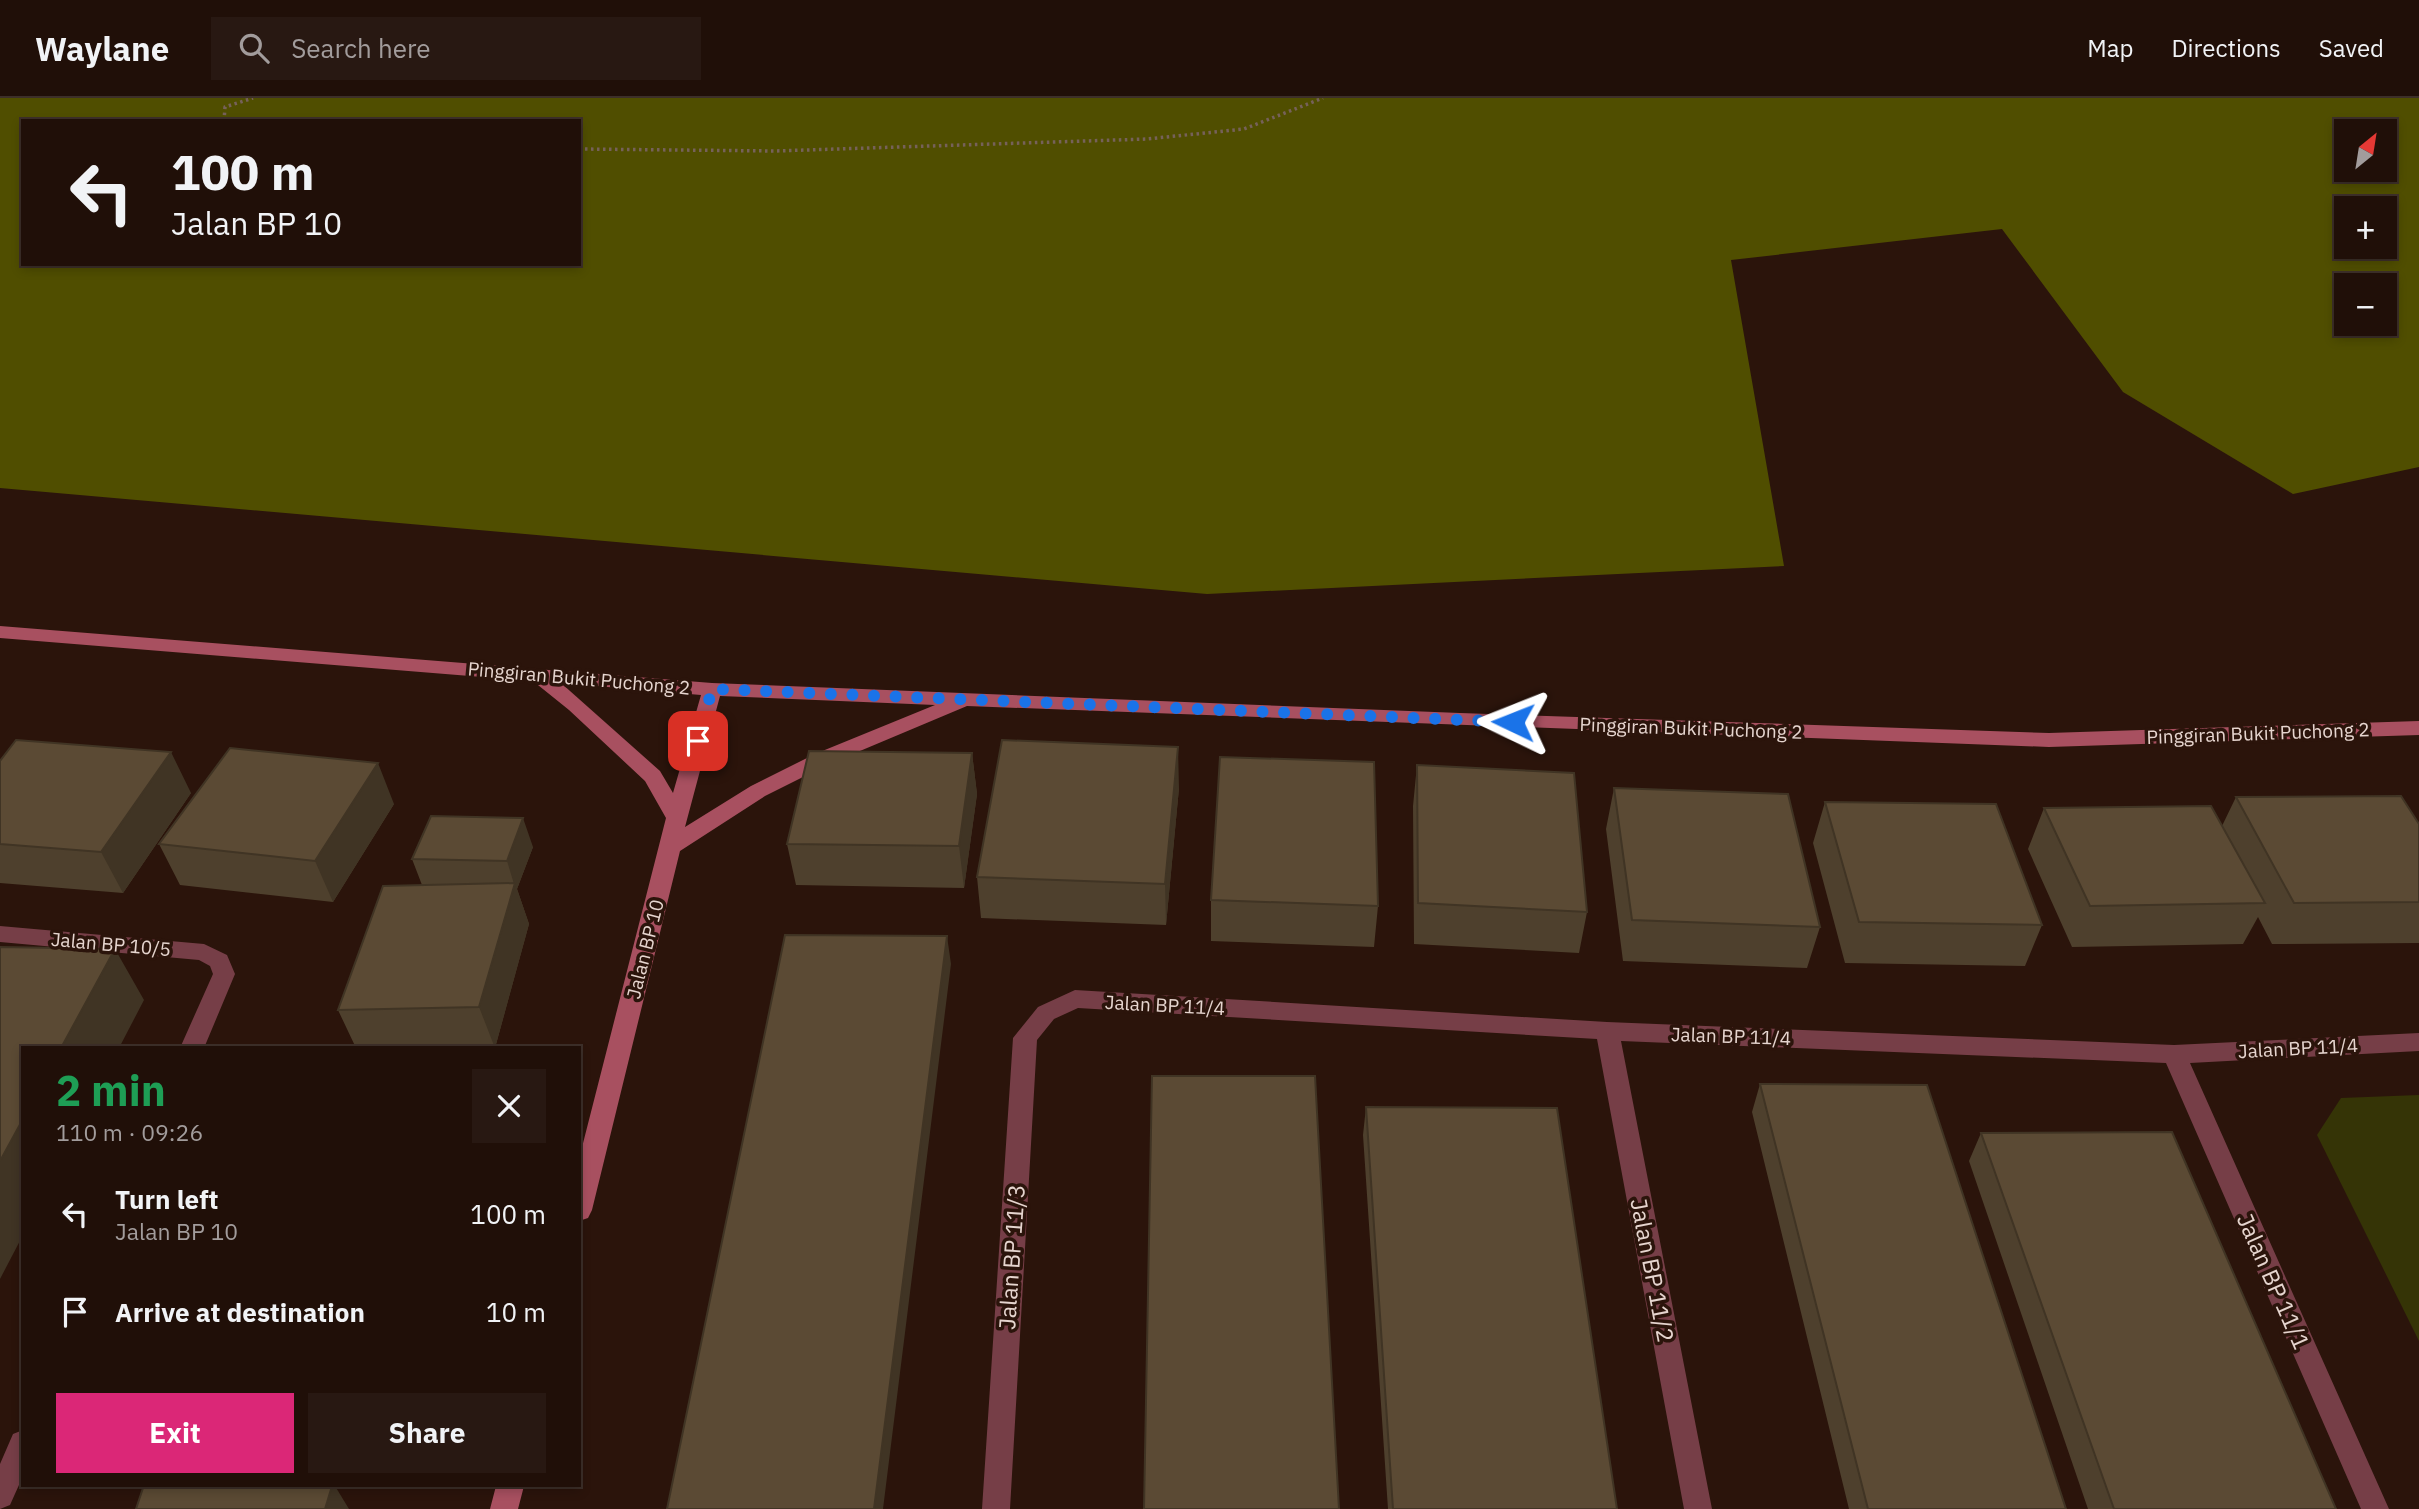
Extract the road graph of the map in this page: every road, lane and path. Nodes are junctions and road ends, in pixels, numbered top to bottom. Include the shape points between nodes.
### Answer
1 (253, 98) edge
2 (1324, 98) edge
3 (224, 119) edge
4 (581, 149) edge
5 (0, 632) edge
6 (538, 675) junction
7 (712, 689) junction
8 (965, 700) junction
9 (2419, 728) edge
10 (677, 818) junction
11 (671, 846) junction
12 (0, 934) edge
13 (1046, 1013) joint
14 (1607, 1031) junction
15 (2419, 1042) edge
16 (193, 1046) edge
17 (2174, 1054) junction
18 (581, 1202) edge
19 (21, 1448) edge
20 (510, 1487) edge
21 (0, 1496) edge
22 (504, 1509) edge
23 (996, 1509) edge
24 (1698, 1509) edge
25 (2375, 1509) edge

1 - 3 path via 225,107
2 - 4 path via 1244,130 1147,139 775,151
5 - 6 street, Pinggiran Bukit Puchong 2
6 - 7 street, Pinggiran Bukit Puchong 2
6 - 10 street via 653,776
7 - 8 street, Pinggiran Bukit Puchong 2
7 - 10 street, Jalan BP 10
8 - 9 street, Pinggiran Bukit Puchong 2 via 2049,740
8 - 11 street via 822,759 758,791
10 - 11 street, Jalan BP 10
11 - 18 street, Jalan BP 10
12 - 16 street, Jalan BP 10/5 via 204,952 219,961 224,974
13 - 14 street, Jalan BP 11/4 via 1074,999
13 - 23 street, Jalan BP 11/3 via 1025,1038
14 - 17 street, Jalan BP 11/4
14 - 24 street, Jalan BP 11/2
15 - 17 street, Jalan BP 11/4
17 - 25 street, Jalan BP 11/1
19 - 21 street
20 - 22 street

